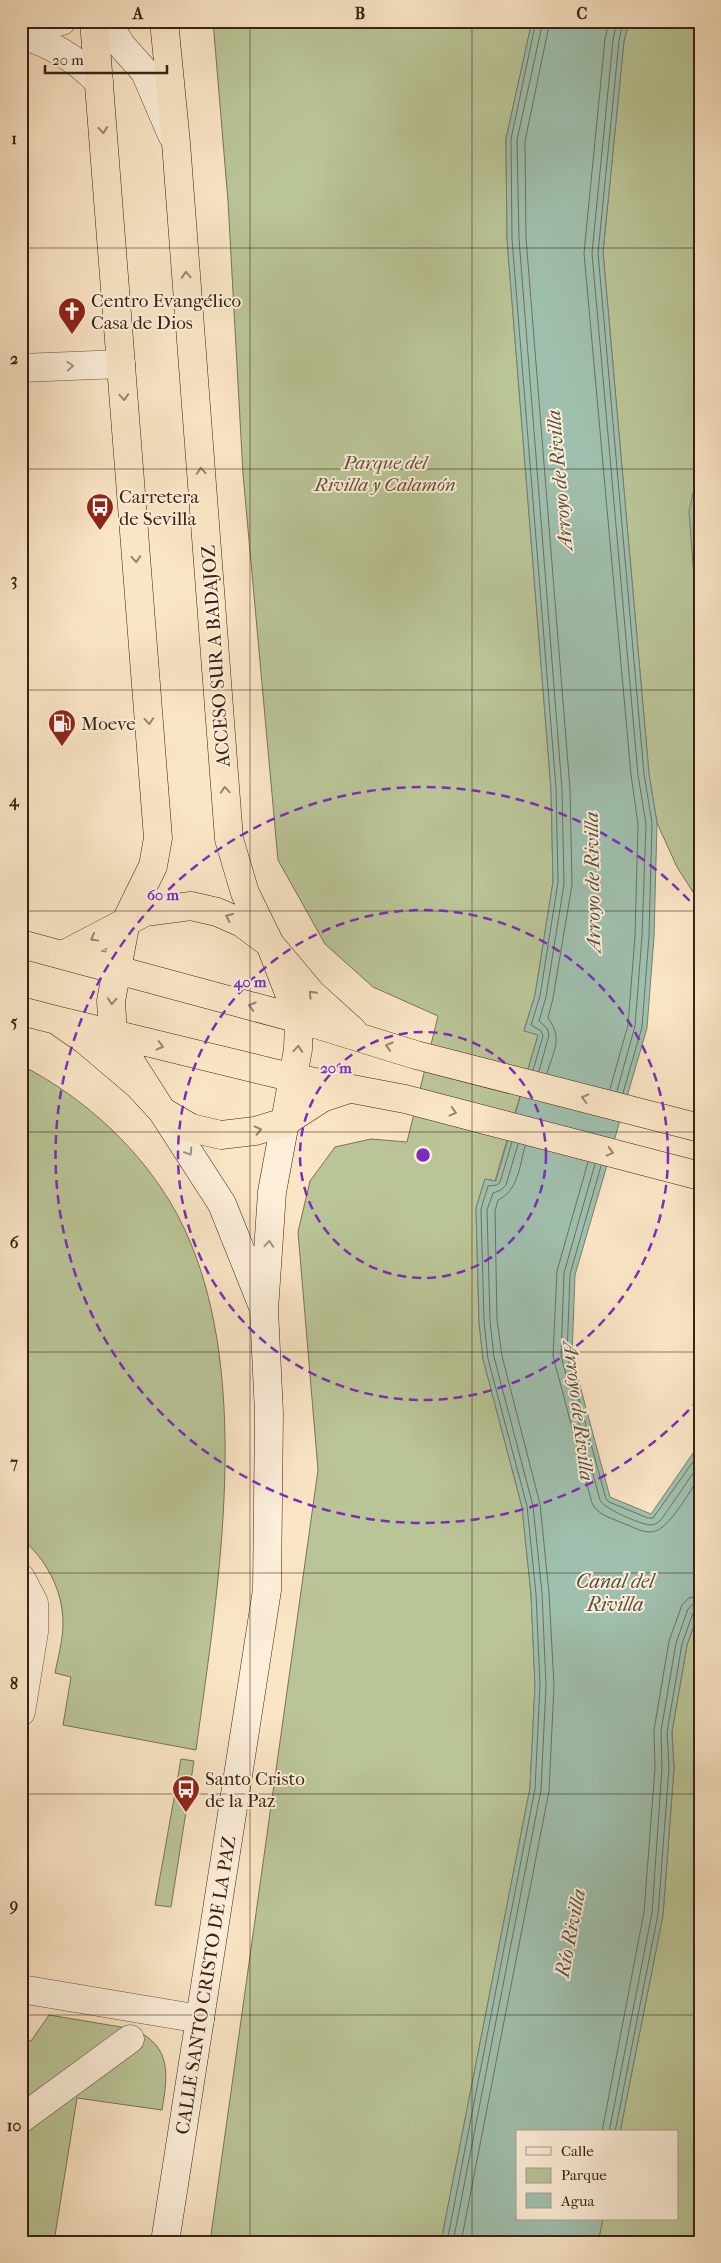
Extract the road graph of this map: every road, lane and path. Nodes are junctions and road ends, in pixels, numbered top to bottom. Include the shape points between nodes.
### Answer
1 (62, 21) edge
2 (94, 21) edge
3 (107, 21) edge
4 (164, 21) edge
5 (21, 33) edge
6 (99, 82) junction
7 (176, 143) junction
8 (121, 364) junction
9 (21, 368) edge
10 (126, 921) junction
11 (21, 944) edge
12 (270, 944) junction
13 (63, 955) junction
14 (117, 969) junction
15 (21, 1011) edge
16 (299, 1019) junction
17 (56, 1020) junction
18 (113, 1034) junction
19 (362, 1038) junction
20 (294, 1078) junction
21 (351, 1088) junction
22 (162, 1111) junction
23 (286, 1122) junction
24 (700, 1128) edge
25 (700, 1176) edge
26 (264, 1310) junction
27 (21, 1578) edge
28 (21, 1712) edge
29 (21, 1989) edge
30 (200, 2019) junction
31 (130, 2039) dead end
32 (21, 2119) edge
33 (165, 2242) edge

1 - 5 street
2 - 6 highway
3 - 7 street via 121,45 145,72
4 - 7 highway
5 - 6 street via 68,56
6 -> 8 highway
12 -> 7 highway, ACCESO SUR A BADAJOZ via 245,893 229,839
9 -> 8 street
8 -> 10 highway via 158,838 153,866
12 -> 10 highway via 242,923 192,906 145,912
10 -> 13 highway
10 - 14 highway
11 - 13 highway
12 - 16 highway
19 -> 12 highway via 312,994
13 - 14 highway
16 -> 14 highway
14 -> 18 highway via 111,1001
15 - 17 highway
16 - 19 highway
20 -> 16 highway
17 - 18 highway
17 - 22 highway via 112,1062
18 -> 20 highway
18 - 22 highway
24 -> 19 highway via 416,1055
20 - 21 highway
20 - 23 highway
21 - 23 highway via 322,1098
21 -> 25 highway via 405,1099
22 -> 23 highway via 192,1128 221,1134 255,1131
22 -> 26 street via 222,1204
26 -> 23 street via 272,1192
26 - 30 street, CALLE SANTO CRISTO DE LA PAZ via 269,1413 266,1590
27 - 28 street via 34,1603 34,1632
29 - 30 street
30 - 33 street, CALLE SANTO CRISTO DE LA PAZ
31 - 32 street

